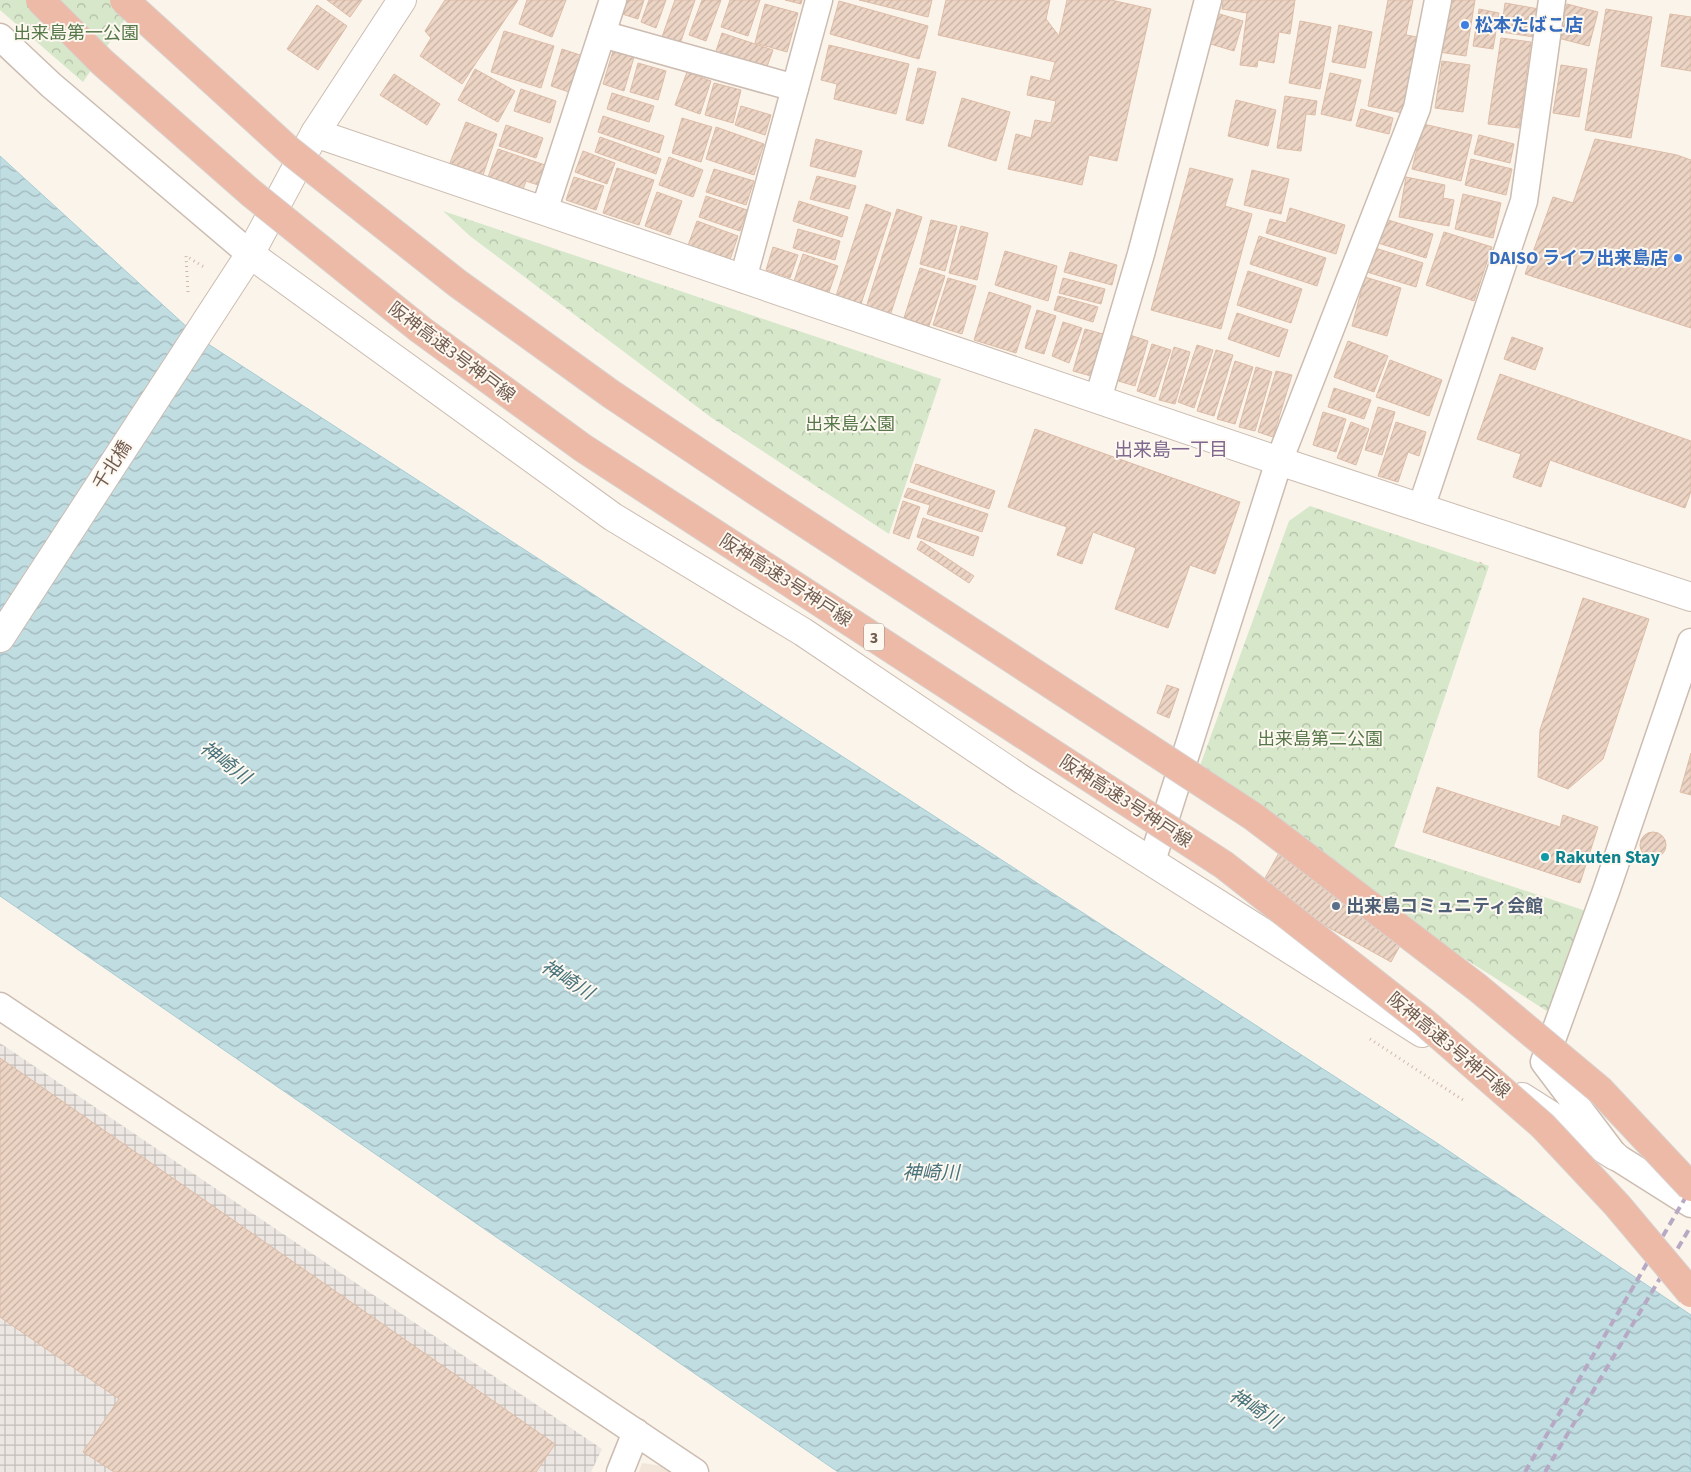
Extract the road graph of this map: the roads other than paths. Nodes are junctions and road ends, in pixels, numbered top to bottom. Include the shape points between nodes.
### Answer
1 (40, 0) edge
2 (124, 0) edge
3 (402, 0) edge
4 (614, 0) edge
5 (819, 0) edge
6 (1208, 0) edge
7 (1438, 0) edge
8 (1552, 0) edge
9 (602, 34) junction
10 (0, 37) edge
11 (795, 88) junction
12 (315, 133) junction
13 (544, 211) junction
14 (250, 254) junction
15 (743, 279) junction
16 (1098, 399) junction
17 (1279, 461) junction
18 (1421, 508) junction
19 (1691, 597) edge
20 (0, 638) edge
21 (1691, 642) edge
22 (1152, 862) junction
23 (0, 1006) edge
24 (1616, 1156) junction
25 (1691, 1187) edge
26 (1691, 1204) edge
27 (1691, 1293) edge
28 (636, 1432) junction
29 (620, 1472) edge
30 (695, 1472) edge

1 - 27 highway, 阪神高速3号神戸線 / 3, bridge via 102,62 251,193 421,330 583,448 1224,865 1424,1022 1543,1126 1617,1205
2 - 25 highway, bridge via 290,151 465,289 611,394 1254,817 1478,988 1600,1090
3 - 12 street, 千北橋
4 - 9 street
5 - 11 street
6 - 16 street via 1141,254
7 - 17 street via 1417,108
8 - 18 street via 1524,202
9 - 11 street
9 - 13 street
10 - 14 street via 51,85
11 - 15 street
12 - 13 street
12 - 14 street, 千北橋
13 - 15 street
14 - 20 street, 千北橋 via 217,282
14 - 22 street via 613,517 803,632
15 - 16 street
16 - 17 street
17 - 18 street
17 - 22 street
18 - 19 street
21 - 24 street via 1544,1062
22 - 24 street
23 - 28 street
24 - 26 street
28 - 29 street
28 - 30 street

